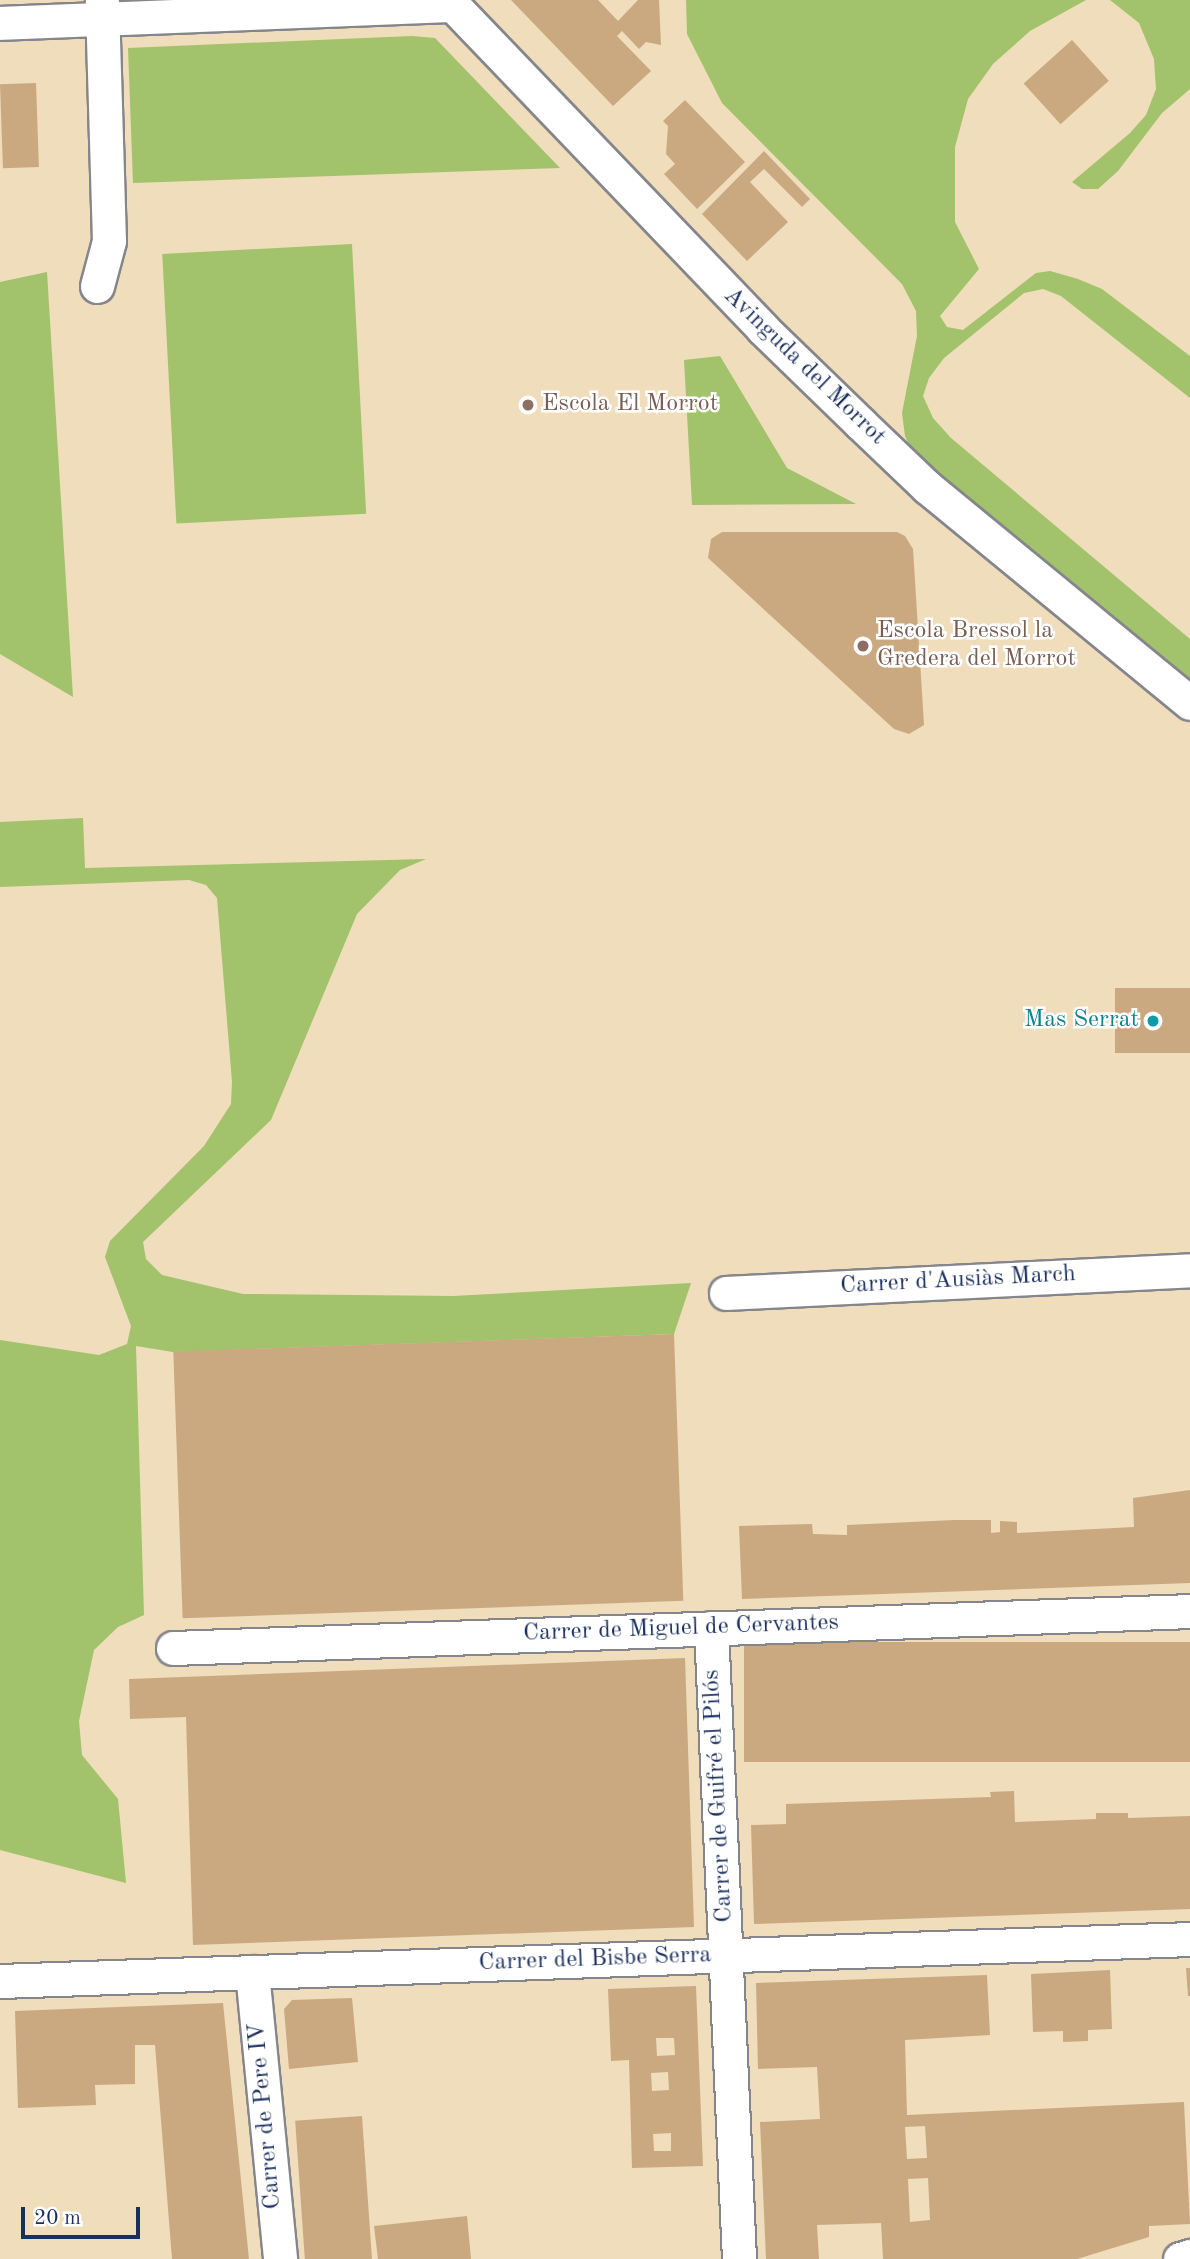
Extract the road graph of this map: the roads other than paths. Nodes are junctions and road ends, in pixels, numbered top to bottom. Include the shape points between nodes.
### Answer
1 (450, 3) edge
2 (102, 10) edge
3 (0, 23) edge
4 (97, 286) dead end
5 (1190, 703) edge
6 (1190, 1270) edge
7 (726, 1293) dead end
8 (1190, 1611) edge
9 (711, 1628) junction
10 (173, 1648) dead end
11 (1190, 1939) edge
12 (727, 1956) junction
13 (252, 1972) junction
14 (0, 1981) edge
15 (1190, 2256) edge
16 (280, 2259) edge
17 (738, 2259) edge
18 (1180, 2259) edge

1 - 2 street
1 - 5 street, Avinguda del Morrot via 763,330 927,487
2 - 3 street
2 - 4 street via 109,241
6 - 7 street, Carrer d'Ausiàs March
8 - 9 street, Carrer de Miguel de Cervantes
9 - 10 street, Carrer de Miguel de Cervantes
9 - 12 street, Carrer de Guifré el Pilós
11 - 12 street, Carrer del Bisbe Serra
12 - 13 street, Carrer del Bisbe Serra
12 - 17 street, Carrer de Guifré el Pilós
13 - 14 street, Carrer del Bisbe Serra
13 - 16 street, Carrer de Pere IV
15 - 18 street

